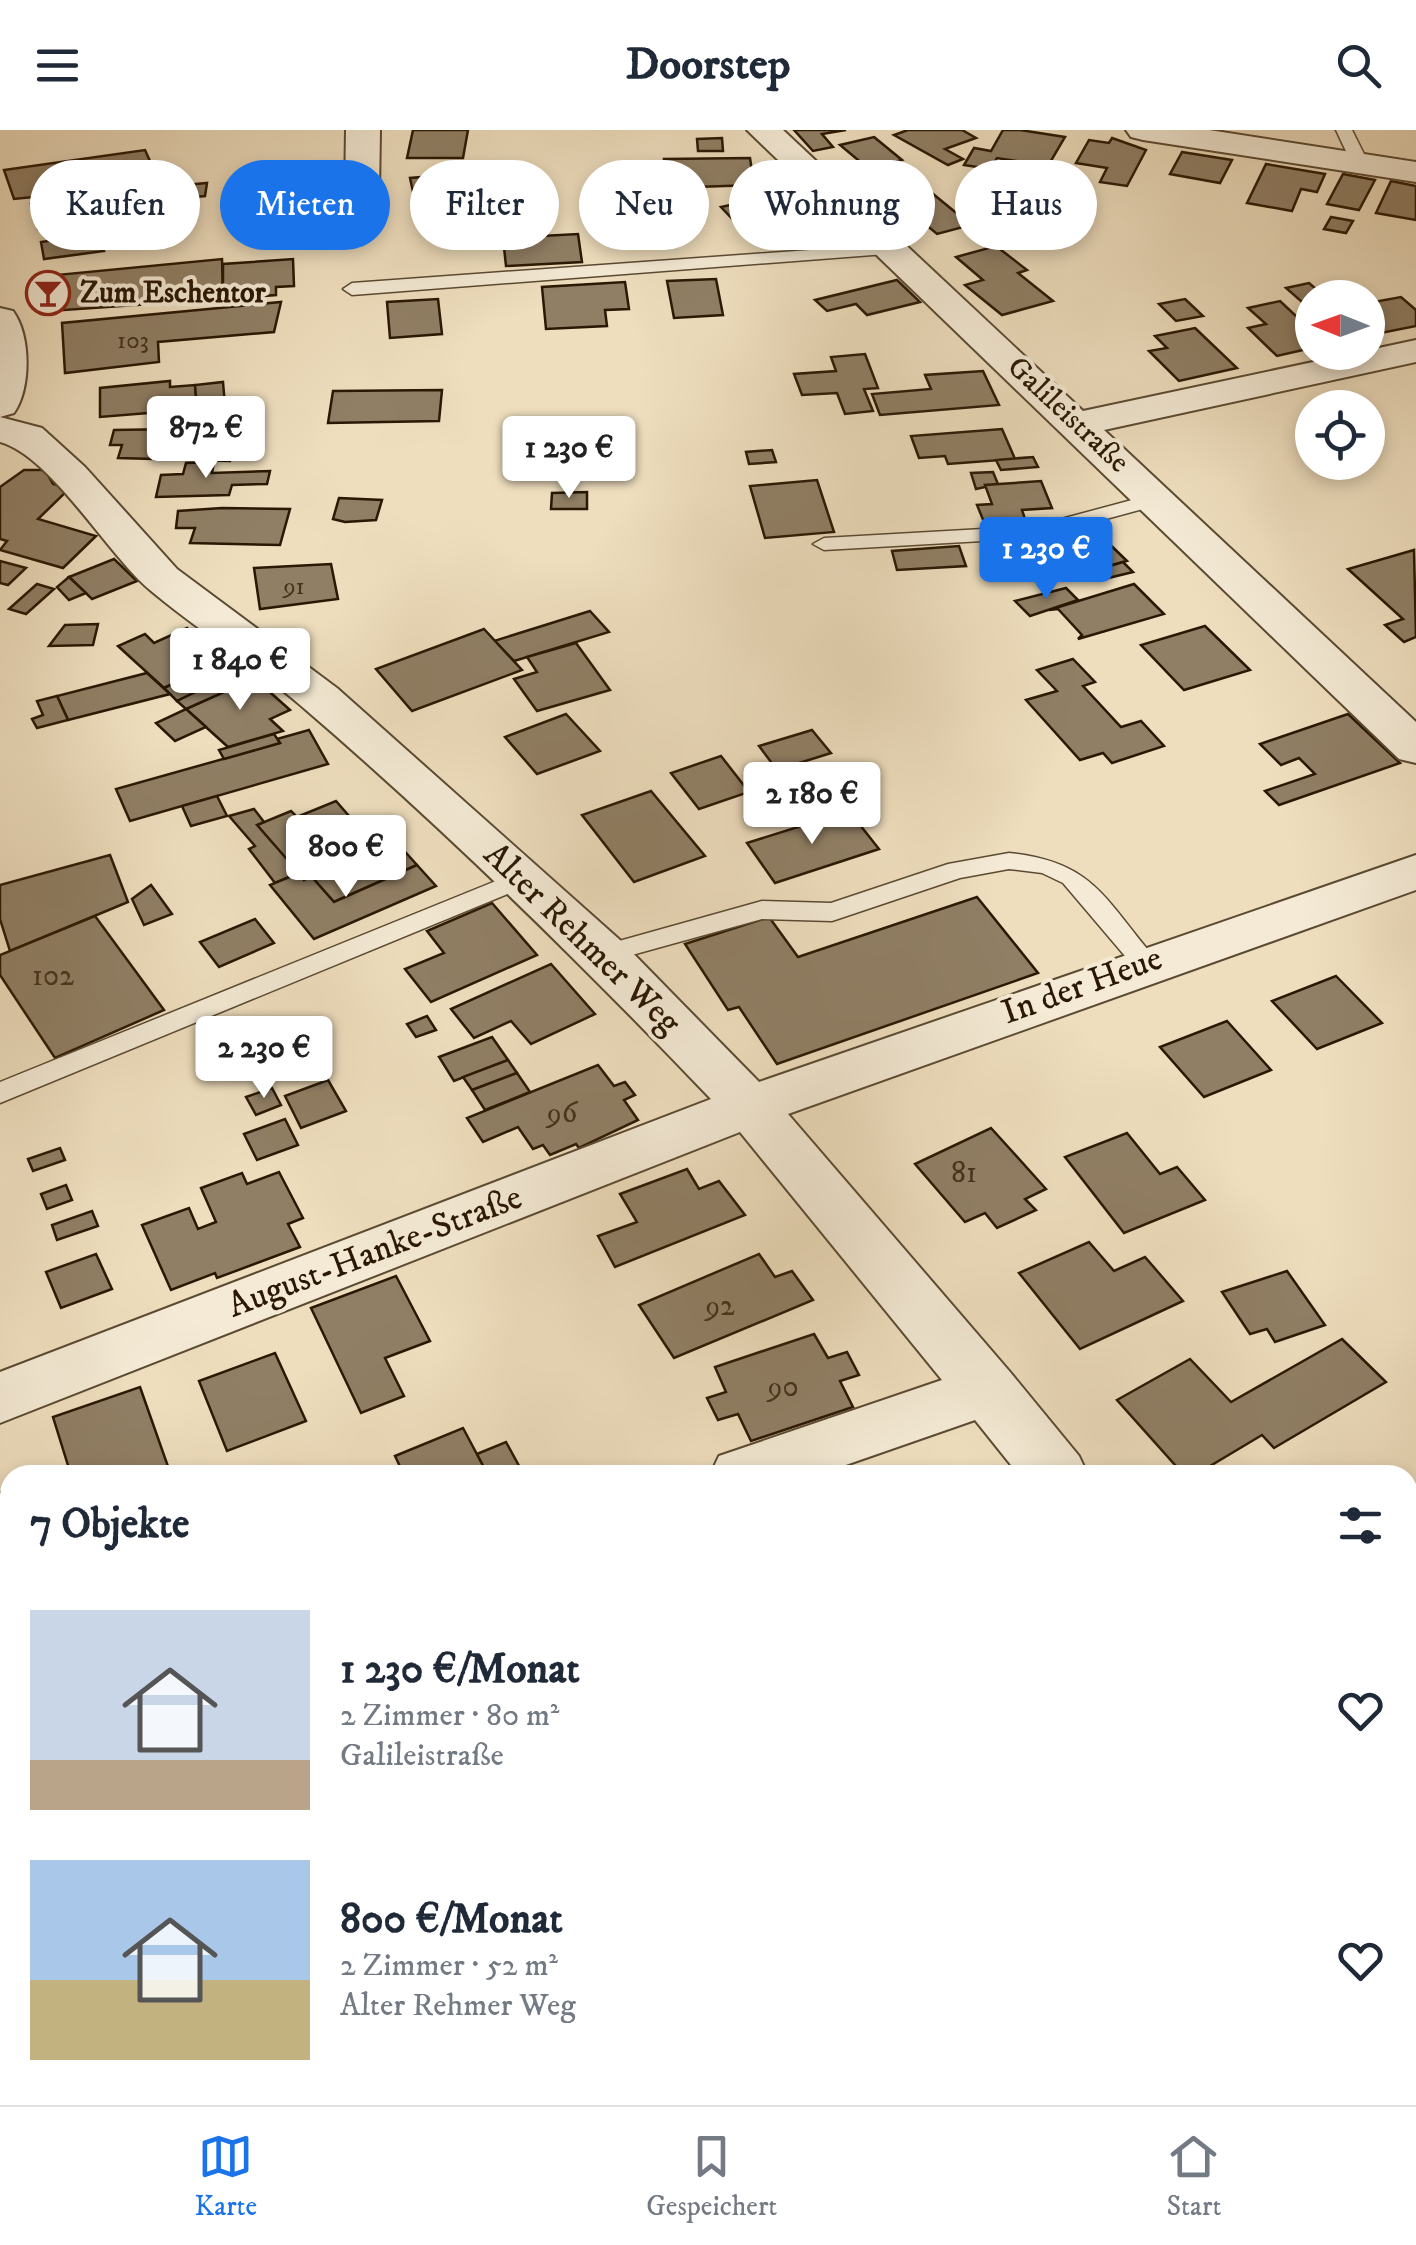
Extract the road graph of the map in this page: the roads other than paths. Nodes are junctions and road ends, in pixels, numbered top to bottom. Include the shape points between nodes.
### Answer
1 (364, 130) edge
2 (764, 130) edge
3 (1143, 130) edge
4 (1350, 145) edge
5 (363, 160) edge
6 (797, 160) edge
7 (1416, 172) edge
8 (879, 250) edge
9 (894, 250) edge
10 (352, 288) dead end
11 (0, 319) edge
12 (1416, 351) edge
13 (0, 405) edge
14 (1077, 424) junction
15 (0, 429) edge
16 (1158, 499) junction
17 (824, 544) dead end
18 (1416, 748) edge
19 (1416, 872) edge
20 (522, 878) junction
21 (603, 954) junction
22 (1146, 963) junction
23 (0, 1093) edge
24 (750, 1106) junction
25 (988, 1390) junction
26 (0, 1398) edge
27 (770, 1465) edge
28 (1050, 1465) edge

1 - 5 street
2 - 6 street, Galileistraße
3 - 4 street
4 - 7 street
8 - 10 lane
9 - 14 street, Galileistraße
11 - 13 street via 8,376
12 - 14 street
14 - 16 street, Galileistraße
15 - 20 street, Alter Rehmer Weg via 28,437 162,578 320,698
16 - 17 lane via 1036,532
16 - 18 street, Galileistraße
19 - 22 street, In der Heue
20 - 21 street, Alter Rehmer Weg
20 - 23 lane
21 - 22 lane via 762,910 832,912 957,870 1010,860 1072,877
21 - 24 street, Alter Rehmer Weg
22 - 24 street, In der Heue
24 - 25 street, Alter Rehmer Weg
24 - 26 street, August-Hanke-Straße
25 - 27 street
25 - 28 street, Alter Rehmer Weg

